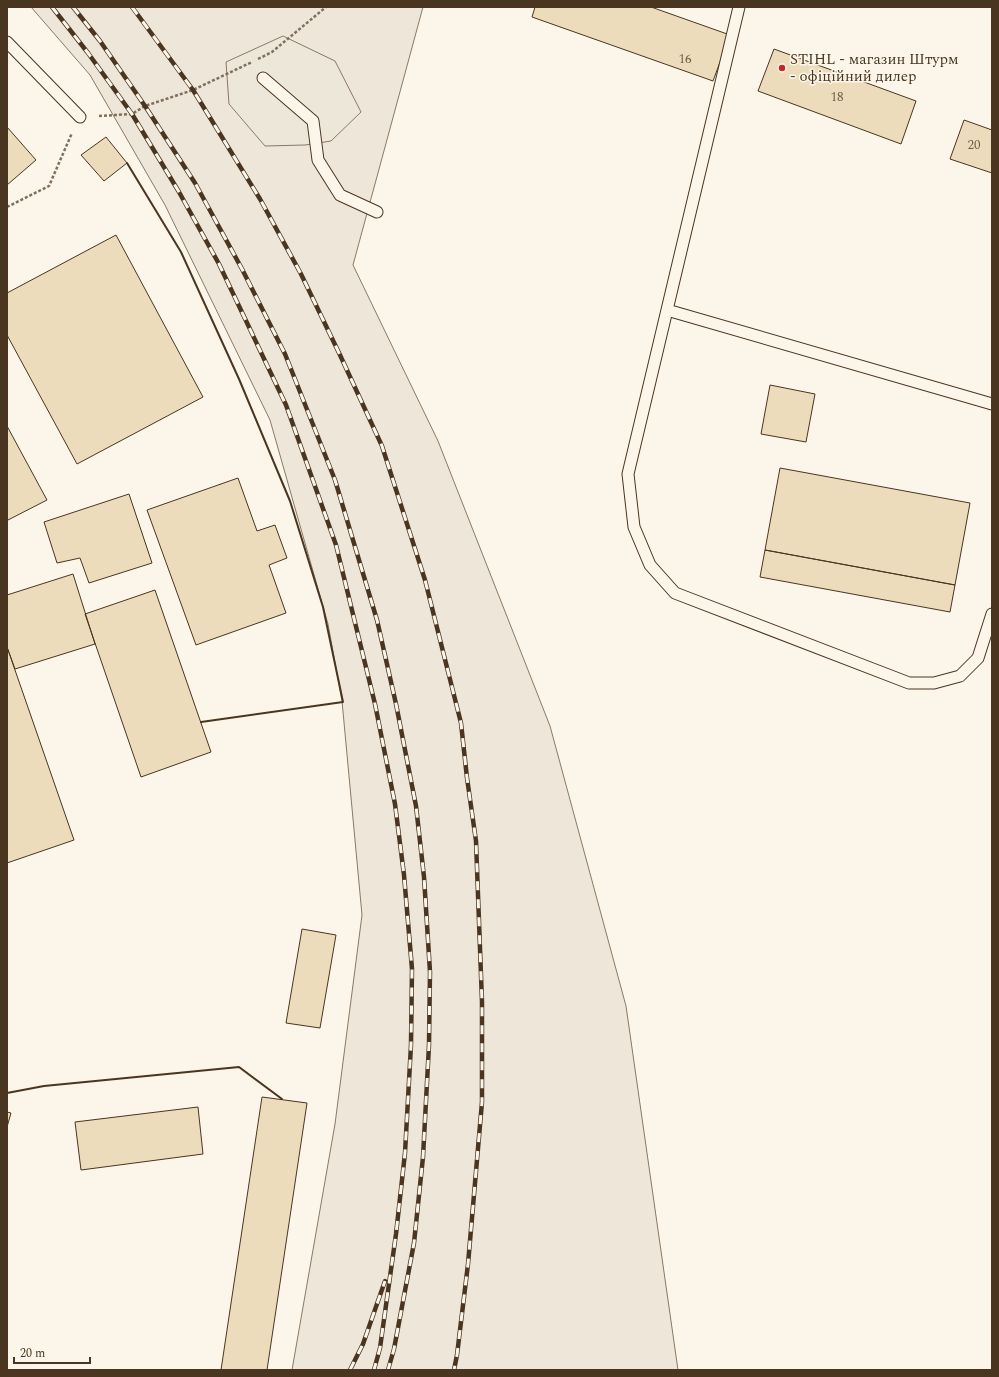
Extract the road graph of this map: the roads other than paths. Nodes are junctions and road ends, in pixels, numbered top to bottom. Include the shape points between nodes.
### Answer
1 (739, 7) edge
2 (7, 42) edge
3 (263, 78) dead end
4 (80, 117) road end
5 (376, 212) dead end
6 (667, 310) junction
7 (992, 404) edge
8 (992, 614) edge

1 - 6 lane
2 - 4 lane
3 - 5 lane via 313,121 318,160 340,195
6 - 7 lane
6 - 8 lane via 628,474 634,527 650,565 675,593 909,683 934,683 960,676 978,658

